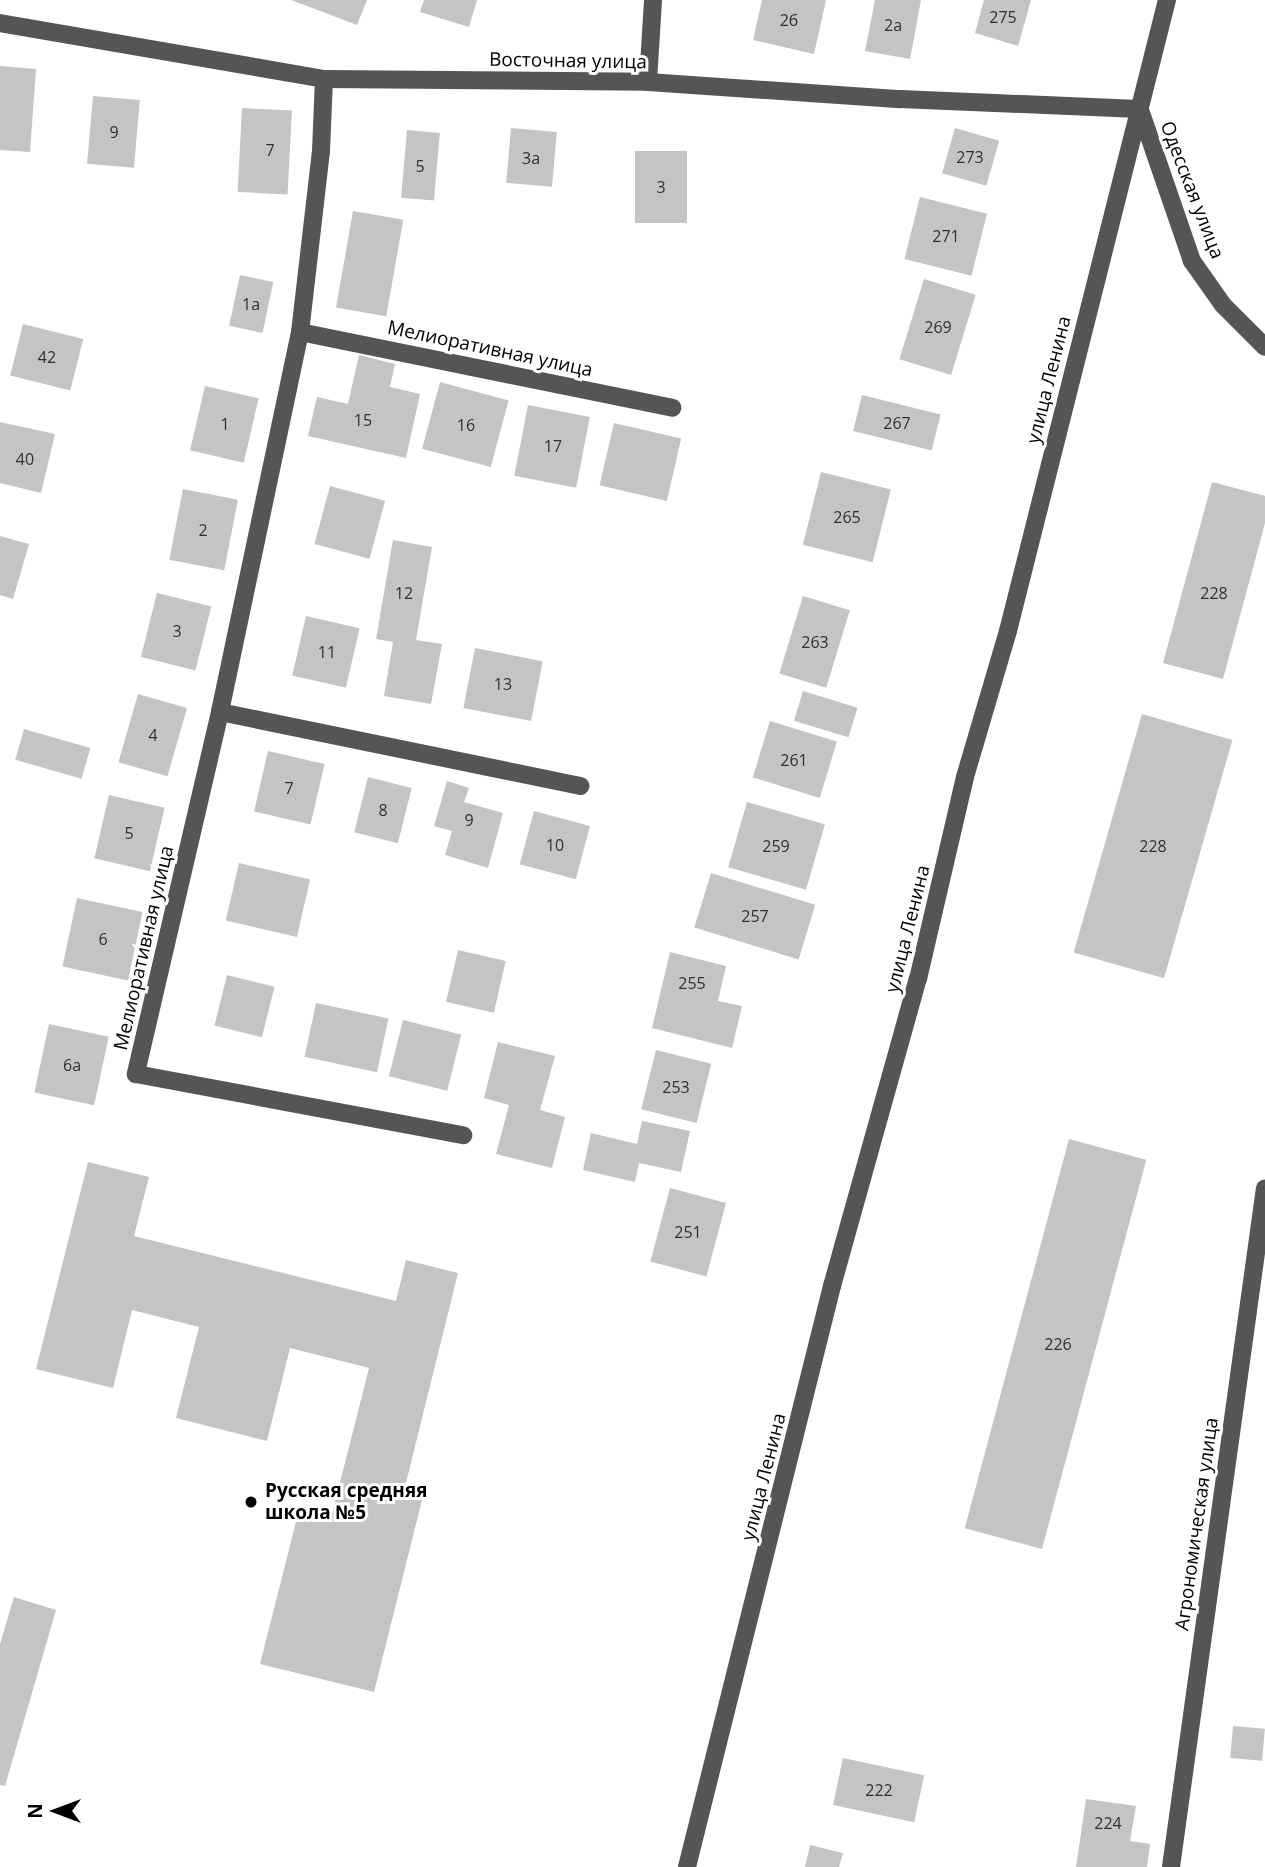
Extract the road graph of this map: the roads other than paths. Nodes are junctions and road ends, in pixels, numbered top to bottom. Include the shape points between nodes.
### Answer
1 (653, 0) edge
2 (1167, 0) edge
3 (0, 23) edge
4 (324, 79) junction
5 (648, 82) junction
6 (1139, 108) junction
7 (300, 332) junction
8 (1265, 347) edge
9 (672, 408) dead end
10 (220, 712) junction
11 (580, 786) dead end
12 (463, 1135) dead end
13 (1265, 1188) edge
14 (687, 1867) edge
15 (1171, 1867) edge

1 - 5 street
2 - 6 street, улица Ленина
3 - 4 street, Восточная улица
4 - 5 street, Восточная улица
4 - 7 street, Мелиоративная улица via 321,151
5 - 6 street, Восточная улица via 900,99
6 - 8 street, Одесская улица via 1192,261 1223,305
6 - 14 street, улица Ленина via 1008,631 965,777 918,979 832,1286
7 - 9 street, Мелиоративная улица
7 - 10 street, Мелиоративная улица
10 - 11 street
10 - 12 street, Мелиоративная улица via 136,1074
13 - 15 street, Агрономическая улица

